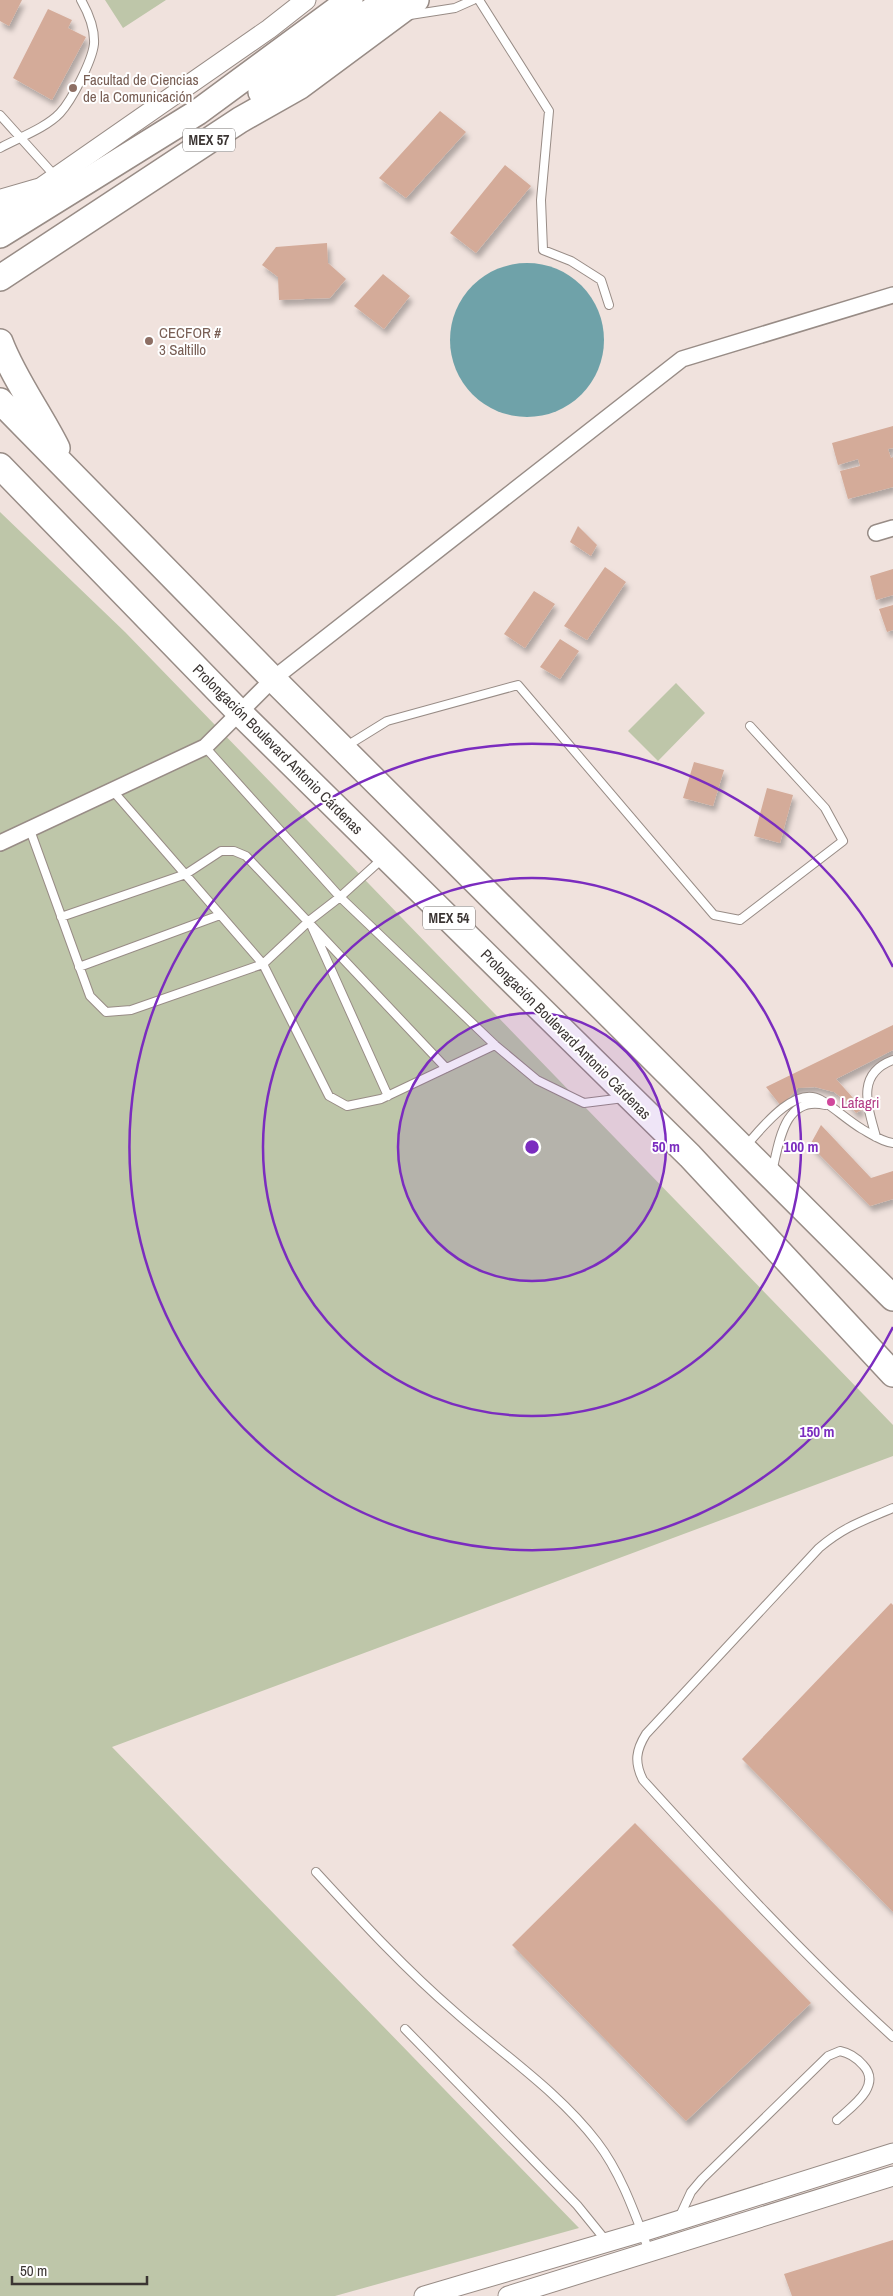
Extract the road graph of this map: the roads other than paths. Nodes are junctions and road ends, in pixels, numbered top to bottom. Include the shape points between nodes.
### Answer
1 (81, 0) edge
2 (306, 0) edge
3 (350, 0) edge
4 (416, 0) edge
5 (473, 0) edge
6 (480, 0) edge
7 (387, 12) edge
8 (0, 115) edge
9 (21, 138) junction
10 (0, 148) edge
11 (47, 185) junction
12 (0, 202) edge
13 (0, 216) edge
14 (0, 235) edge
15 (2, 282) edge
16 (893, 295) edge
17 (609, 305) dead end
18 (0, 342) edge
19 (0, 401) edge
20 (0, 466) edge
21 (67, 468) junction
22 (893, 528) edge
23 (876, 533) dead end
24 (273, 679) junction
25 (239, 712) junction
26 (750, 726) dead end
27 (206, 747) junction
28 (344, 748) junction
29 (113, 791) junction
30 (30, 830) junction
31 (0, 843) edge
32 (386, 856) junction
33 (186, 874) junction
34 (340, 897) junction
35 (220, 915) junction
36 (61, 917) junction
37 (309, 921) junction
38 (263, 964) junction
39 (79, 967) junction
40 (495, 1045) junction
41 (893, 1060) edge
42 (446, 1068) junction
43 (388, 1096) junction
44 (631, 1097) junction
45 (829, 1106) junction
46 (876, 1137) junction
47 (893, 1143) edge
48 (744, 1149) junction
49 (772, 1176) junction
50 (761, 1233) junction
51 (893, 1298) edge
52 (893, 1350) edge
53 (893, 1374) edge
54 (893, 1508) edge
55 (316, 1872) dead end
56 (405, 2029) dead end
57 (893, 2038) edge
58 (837, 2120) dead end
59 (893, 2153) edge
60 (893, 2176) edge
61 (679, 2220) junction
62 (642, 2232) junction
63 (607, 2242) junction
64 (649, 2250) junction
65 (424, 2296) edge
66 (508, 2296) edge

1 - 9 lane via 91,18 94,45 79,84 59,114
2 - 11 street via 269,30
3 - 14 highway, MEX 57 via 198,112
4 - 7 highway, MEX 57
5 - 7 lane via 454,8 414,14
6 - 17 lane via 549,111 540,200 543,250 571,261 601,280
7 - 15 highway, MEX 57 via 300,86 240,120
8 - 9 lane
9 - 10 lane
9 - 11 lane
11 - 12 main road
11 - 13 street
16 - 24 street via 682,359
18 - 21 highway
19 - 21 highway, MEX 54
20 - 25 highway, Prolongación Boulevard Antonio Cárdenas / MEX 54
21 - 24 highway, MEX 54
22 - 23 street
24 - 25 street
24 - 28 highway, MEX 54
25 - 27 street
25 - 32 highway, Prolongación Boulevard Antonio Cárdenas / MEX 54
26 - 28 lane via 825,808 843,841 740,920 714,915 518,685 387,721
27 - 29 street
27 - 34 lane
28 - 48 highway, MEX 54
29 - 30 street
29 - 33 lane
30 - 31 street
30 - 36 lane
32 - 34 lane
32 - 44 highway, Prolongación Boulevard Antonio Cárdenas / MEX 54
33 - 35 lane
33 - 36 lane
33 - 37 lane via 221,850 246,856
34 - 37 lane
34 - 40 lane
35 - 38 lane
35 - 39 lane
36 - 39 lane
37 - 38 lane
37 - 42 lane
37 - 43 lane
38 - 39 lane via 131,1010 106,1012 90,996
38 - 43 lane via 329,1096 347,1106
40 - 42 lane
40 - 44 lane via 537,1080 584,1103
41 - 46 lane via 875,1070 868,1085 867,1102
42 - 43 lane
44 - 50 highway, Prolongación Boulevard Antonio Cárdenas / MEX 54
45 - 46 lane
45 - 48 lane via 812,1097 790,1103
45 - 49 lane via 808,1103 790,1116 777,1149
46 - 47 lane
48 - 49 highway, MEX 54
49 - 51 highway, MEX 54
50 - 52 highway via 807,1262
50 - 53 highway, Prolongación Boulevard Antonio Cárdenas / MEX 54
54 - 57 lane via 864,1518 819,1548 646,1734 636,1756 636,1768 707,1851 826,1975
55 - 62 lane via 413,1974 583,2124 614,2168
56 - 63 lane via 577,2205
58 - 61 lane via 866,2091 869,2075 856,2057 840,2051 828,2056 714,2166 691,2192
59 - 61 street
60 - 64 street
61 - 62 street
62 - 63 street
62 - 64 lane
63 - 65 street
64 - 66 street

